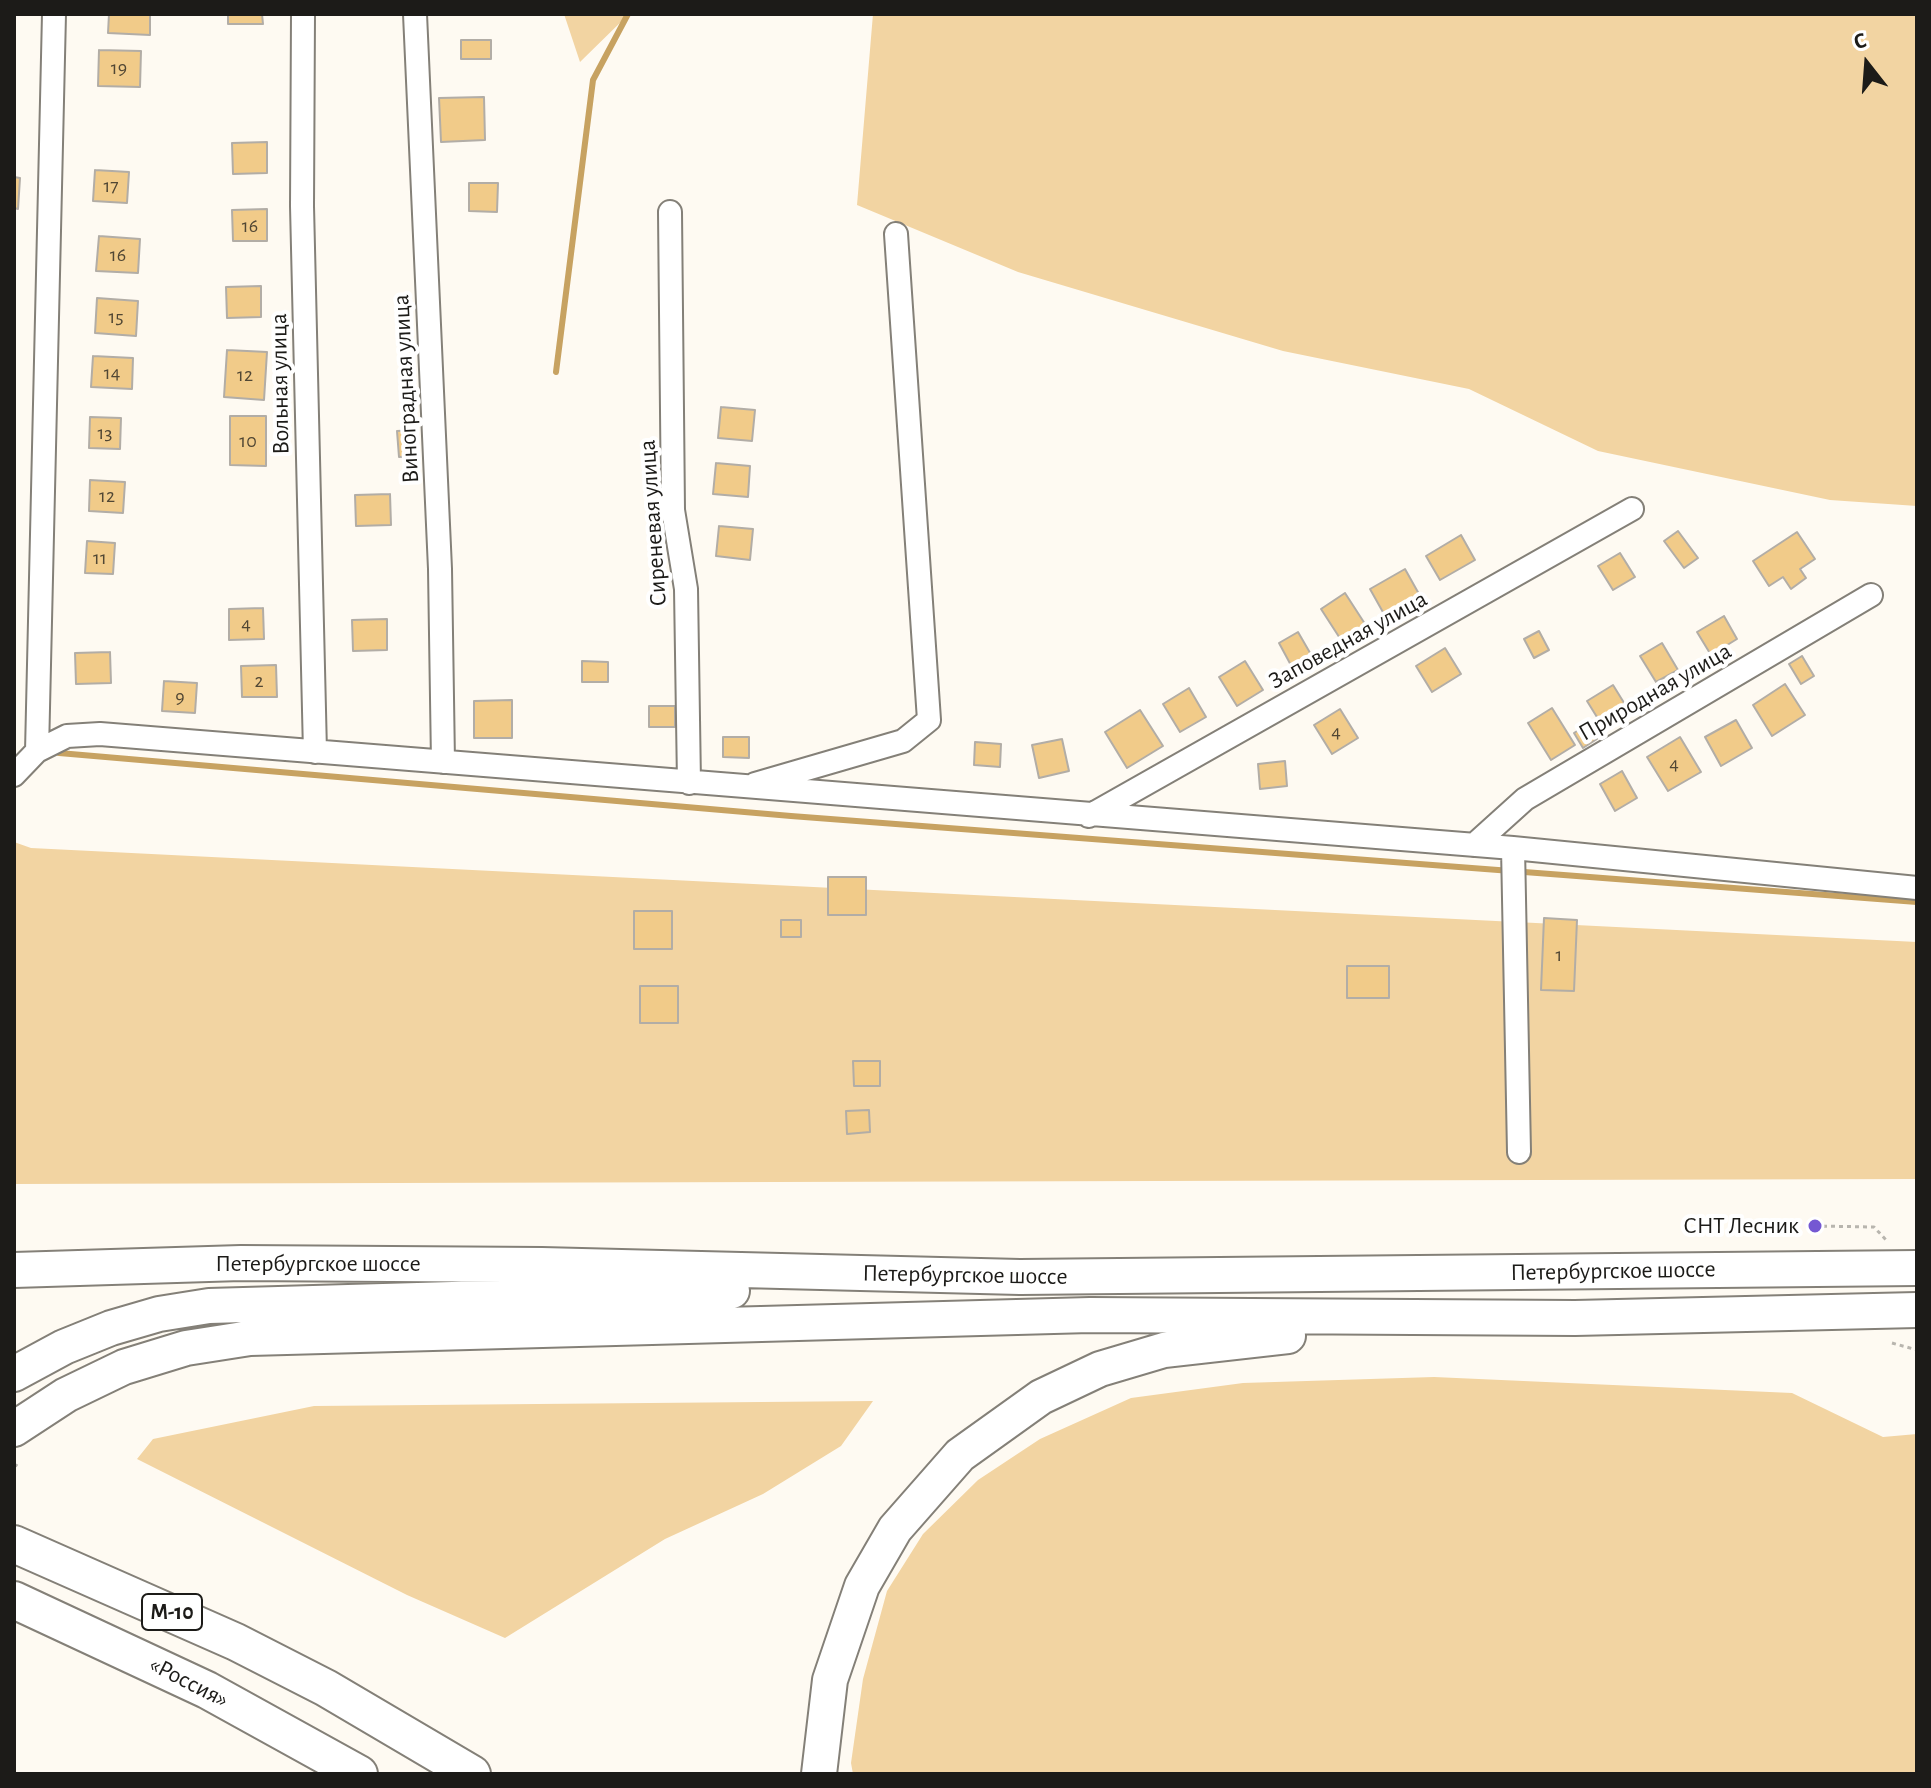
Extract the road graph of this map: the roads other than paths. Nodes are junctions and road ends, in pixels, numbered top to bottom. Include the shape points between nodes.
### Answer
1 (54, 14) edge
2 (303, 14) edge
3 (415, 14) edge
4 (670, 212) dead end
5 (896, 234) dead end
6 (1632, 509) dead end
7 (1871, 595) dead end
8 (37, 751) junction
9 (315, 752) junction
10 (443, 762) junction
11 (14, 775) edge
12 (689, 783) junction
13 (742, 787) junction
14 (1089, 816) junction
15 (1474, 845) junction
16 (1514, 863) junction
17 (1917, 888) edge
18 (1519, 1152) dead end
19 (1917, 1268) edge
20 (14, 1270) edge
21 (1020, 1277) junction
22 (1917, 1310) edge
23 (1575, 1318) junction
24 (14, 1374) edge
25 (14, 1429) edge
26 (14, 1544) edge
27 (14, 1600) edge
28 (301, 1740) junction
29 (343, 1774) edge
30 (359, 1774) edge
31 (472, 1774) edge
32 (819, 1774) edge

1 - 8 street
2 - 9 street, Вольная улица via 302,222
3 - 10 street, Виноградная улица via 440,569
4 - 12 street, Сиреневая улица via 673,510 686,589
5 - 13 street via 929,720 903,741
6 - 14 street, Заповедная улица
7 - 15 street, Природная улица via 1525,799
8 - 9 street via 67,736 100,734
8 - 11 street
9 - 10 street
10 - 12 street
12 - 13 street
13 - 14 street
14 - 15 street
15 - 16 street
16 - 17 street
16 - 18 street
19 - 21 main road, Петербургское шоссе
20 - 21 main road, Петербургское шоссе via 241,1263 542,1265
21 - 24 main road via 915,1287 209,1306 111,1328
22 - 23 main road, Петербургское шоссе
23 - 25 main road, Петербургское шоссе via 1090,1315 234,1340 170,1352 95,1379
23 - 32 main road via 1196,1345 1100,1369 1041,1397 960,1455 915,1503 878,1557 838,1648 824,1712
26 - 31 highway, М-10 via 144,1599 326,1688
27 - 28 highway, «Россия» / М-10
28 - 29 main road
28 - 30 highway, «Россия» / М-10

